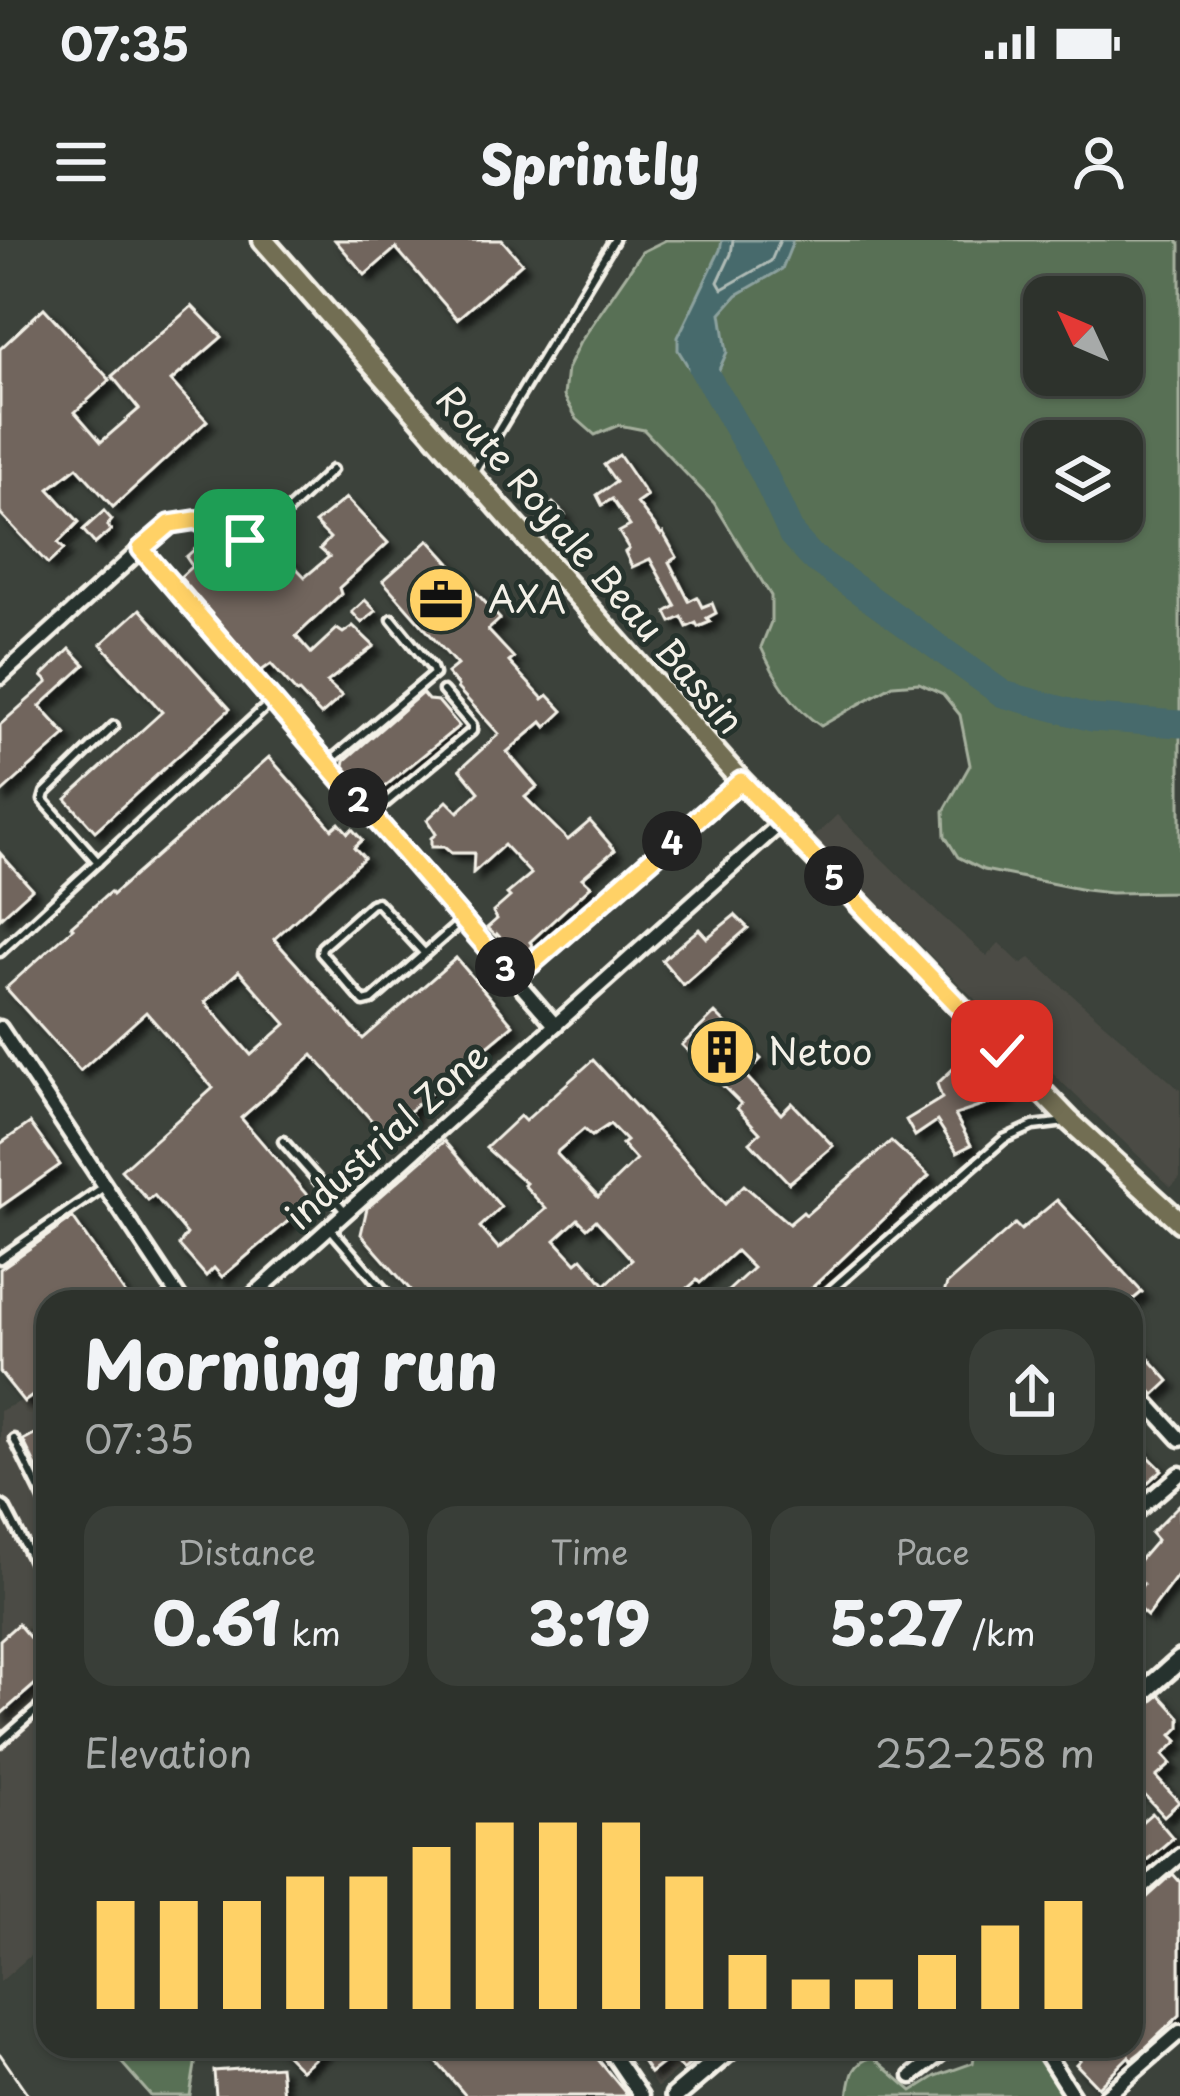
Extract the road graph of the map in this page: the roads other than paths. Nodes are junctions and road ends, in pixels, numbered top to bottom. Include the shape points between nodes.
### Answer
1 (263, 240) edge
2 (614, 240) edge
3 (332, 470) dead end
4 (472, 474) junction
5 (141, 549) junction
6 (392, 619) dead end
7 (0, 677) edge
8 (442, 691) dead end
9 (273, 701) junction
10 (114, 727) dead end
11 (328, 764) junction
12 (741, 781) junction
13 (372, 814) junction
14 (782, 821) junction
15 (98, 862) junction
16 (463, 920) junction
17 (0, 952) edge
18 (425, 954) junction
19 (514, 979) junction
20 (555, 1025) junction
21 (0, 1028) edge
22 (1070, 1121) junction
23 (283, 1141) dead end
24 (105, 1186) junction
25 (347, 1213) junction
26 (1180, 1222) edge
27 (330, 1228) junction
28 (0, 1259) edge
29 (174, 1290) edge
30 (260, 1290) edge
31 (384, 1290) edge
32 (831, 1290) edge
33 (1143, 1398) edge
34 (1180, 1438) edge
35 (14, 1439) dead end
36 (1180, 1474) edge
37 (36, 1484) edge
38 (0, 1504) edge
39 (1143, 1506) edge
40 (36, 1567) edge
41 (1180, 1660) edge
42 (1143, 1692) edge
43 (36, 1710) edge
44 (0, 1742) edge
45 (1180, 1855) edge
46 (1143, 1887) edge
47 (1180, 2032) edge
48 (615, 2058) edge
49 (720, 2058) edge
50 (934, 2058) edge
51 (1049, 2058) edge
52 (912, 2075) dead end
53 (641, 2096) edge
54 (675, 2096) edge
55 (1073, 2096) edge
56 (1106, 2096) edge

1 - 4 main road, Route Royale Beau Bassin
2 - 4 lane
3 - 5 lane via 245,540 196,520 170,524
4 - 12 main road, Route Royale Beau Bassin
5 - 7 street
5 - 9 street
6 - 11 lane via 434,674
8 - 13 lane via 472,731
9 - 11 street
9 - 15 lane
10 - 15 lane via 43,800
11 - 13 street
12 - 14 main road, Route Royale Beau Bassin
12 - 19 street
13 - 16 street
14 - 20 street, industrial Zone
14 - 22 main road, Route Royale Beau Bassin
15 - 17 lane
16 - 18 lane
16 - 19 street
18 - 18 lane via 364,1001 321,953 377,902
19 - 20 street
20 - 25 street, industrial Zone
21 - 24 street
22 - 26 main road, Route Royale Beau Bassin
22 - 32 lane via 1004,1139
23 - 25 lane
24 - 28 lane
24 - 29 street
25 - 27 street, industrial Zone
27 - 30 street, industrial Zone
27 - 31 lane
33 - 34 street
35 - 37 lane
36 - 39 street
38 - 40 lane
41 - 42 main road
43 - 44 lane
45 - 46 street
47 - 56 street
48 - 53 street
49 - 54 main road
50 - 52 street
51 - 55 street

